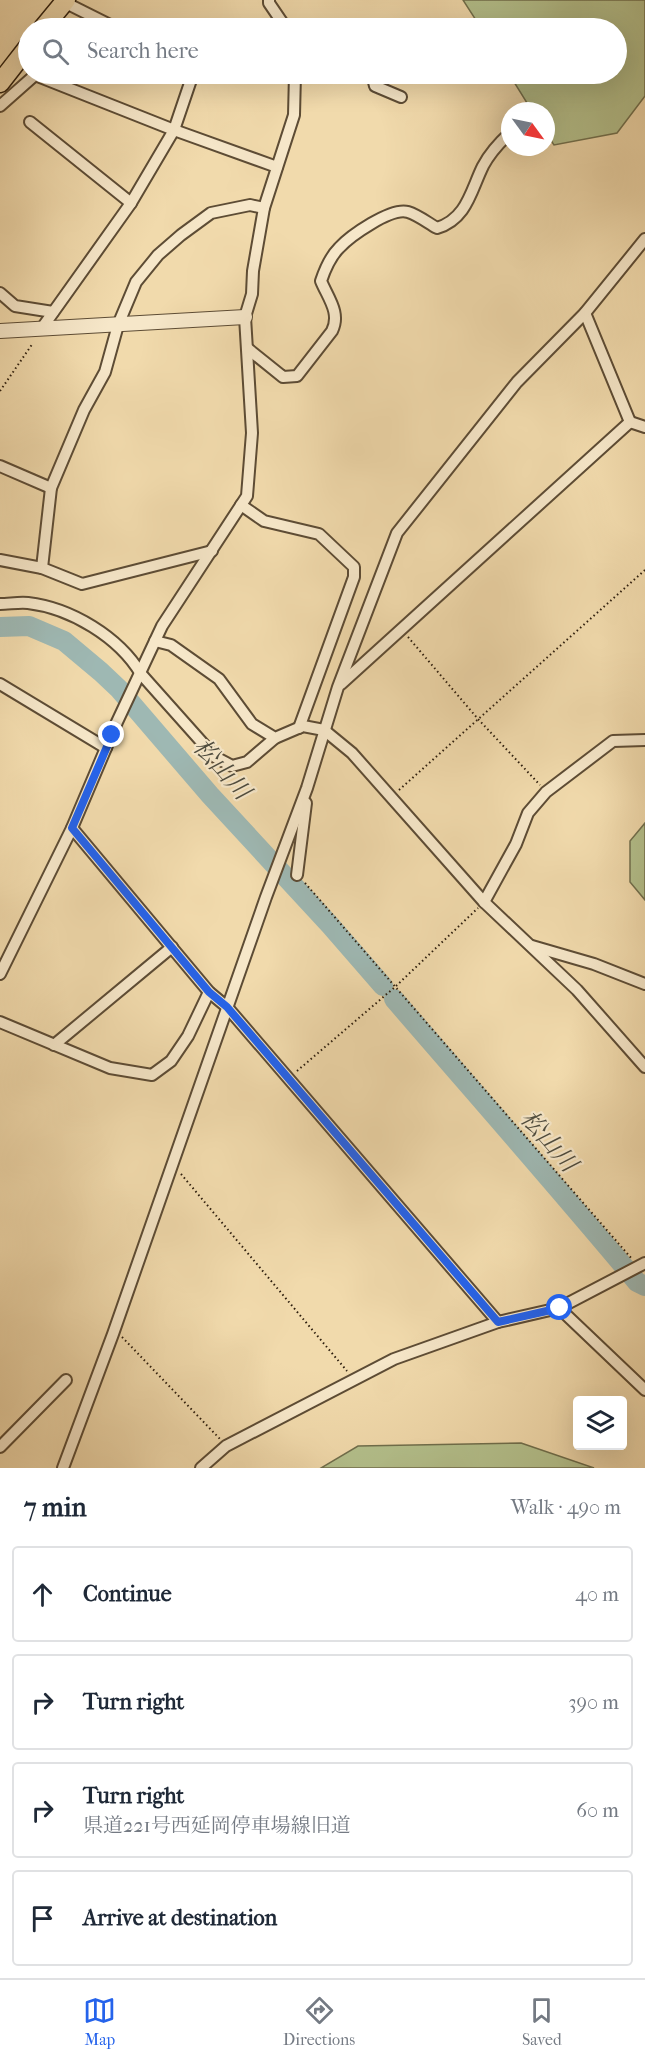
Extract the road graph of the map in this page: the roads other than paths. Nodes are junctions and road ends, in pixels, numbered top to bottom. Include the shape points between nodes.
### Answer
1 (269, 0) edge
2 (65, 1) edge
3 (51, 18) edge
4 (97, 18) edge
5 (279, 18) edge
6 (18, 60) edge
7 (0, 83) edge
8 (25, 84) edge
9 (58, 84) edge
10 (190, 84) edge
11 (295, 84) edge
12 (374, 84) edge
13 (400, 97) dead end
14 (0, 106) edge
15 (30, 122) dead end
16 (174, 130) junction
17 (501, 141) edge
18 (277, 167) junction
19 (130, 203) junction
20 (264, 208) junction
21 (645, 238) edge
22 (0, 293) edge
23 (53, 312) junction
24 (585, 313) junction
25 (245, 317) junction
26 (118, 325) junction
27 (42, 328) junction
28 (0, 331) edge
29 (247, 348) junction
30 (630, 422) junction
31 (645, 427) edge
32 (0, 466) edge
33 (51, 488) junction
34 (241, 506) junction
35 (212, 550) junction
36 (0, 560) edge
37 (42, 568) junction
38 (0, 604) edge
39 (155, 641) junction
40 (141, 674) junction
41 (0, 684) edge
42 (338, 687) junction
43 (299, 728) junction
44 (324, 730) junction
45 (275, 738) junction
46 (645, 741) edge
47 (106, 748) junction
48 (307, 788) junction
49 (72, 828) junction
50 (297, 875) road end
51 (484, 902) junction
52 (530, 946) junction
53 (172, 947) junction
54 (0, 974) edge
55 (645, 984) edge
56 (209, 992) junction
57 (227, 1007) junction
58 (0, 1022) edge
59 (54, 1045) junction
60 (645, 1067) edge
61 (642, 1264) edge
62 (560, 1308) junction
63 (498, 1322) junction
64 (66, 1380) dead end
65 (645, 1390) edge
66 (0, 1447) edge
67 (63, 1468) edge
68 (201, 1468) edge

1 - 5 street
2 - 3 highway
2 - 4 street
6 - 7 highway
8 - 14 street
9 - 16 street
10 - 16 street
11 - 18 street via 294,115
12 - 13 street
15 - 19 street
16 - 18 street
16 - 19 street
17 - 29 street via 483,167 471,198 446,225 437,228 407,212 396,213 373,223 339,248 321,281 336,322 297,376 283,377
18 - 20 street
19 - 23 street
20 - 25 street
20 - 26 street via 250,205 211,213 181,236 136,282
21 - 24 street
22 - 23 street via 15,306
23 - 27 street
24 - 30 street
24 - 42 street via 518,382 397,533
25 - 26 street
25 - 29 street
26 - 27 street
26 - 33 street via 105,372 84,410
27 - 28 street
29 - 34 street via 252,433 247,496
30 - 31 street
30 - 42 street
32 - 33 street
33 - 37 street
34 - 35 street
34 - 43 street via 264,521 319,534 354,567 354,577
35 - 37 street via 82,584
35 - 39 street via 189,581
36 - 37 street
38 - 40 street via 28,603 65,613 98,629 132,659
39 - 40 street
39 - 45 street via 171,645 219,679 252,724
40 - 45 street via 215,757 232,766 247,762
40 - 47 street
41 - 47 street
42 - 44 street
43 - 44 street
43 - 45 street
44 - 48 street
44 - 51 street via 352,753
46 - 51 street via 613,741 546,792 528,813
47 - 49 street
48 - 50 street
48 - 57 street
49 - 53 street
49 - 54 street
51 - 52 street
52 - 55 street
52 - 60 street via 577,990
53 - 56 street
53 - 59 street
56 - 57 street
56 - 59 street via 171,1061 152,1075 110,1068
57 - 63 street
57 - 67 street
58 - 59 street
61 - 62 street
62 - 63 street
62 - 65 street
63 - 68 street via 394,1359 226,1446
64 - 66 street

